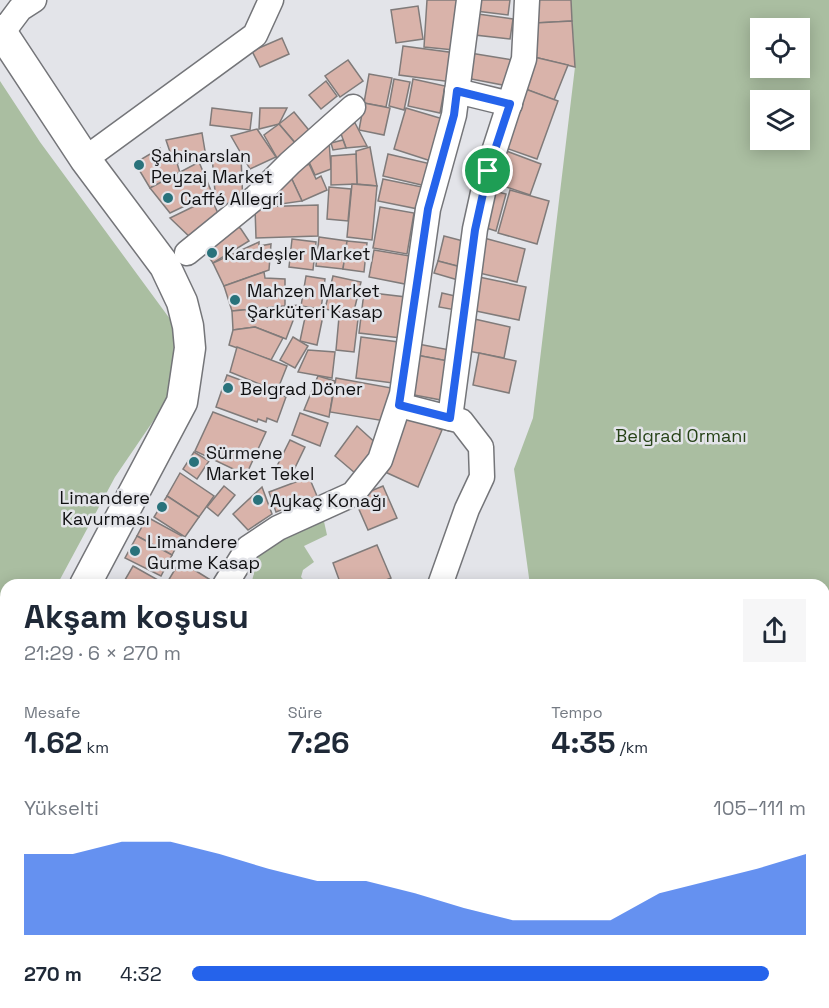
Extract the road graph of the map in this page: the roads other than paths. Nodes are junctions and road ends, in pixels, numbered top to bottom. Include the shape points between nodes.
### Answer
1 (34, 0) edge
2 (271, 0) edge
3 (469, 0) edge
4 (527, 0) edge
5 (1, 32) edge
6 (457, 91) junction
7 (510, 104) junction
8 (352, 107) dead end
9 (85, 159) junction
10 (187, 253) dead end
11 (399, 405) junction
12 (450, 418) junction
13 (88, 579) edge
14 (229, 579) edge
15 (442, 579) edge

1 - 5 street via 20,9
2 - 9 street via 255,35
3 - 6 street
4 - 7 street via 524,59
5 - 9 main road
6 - 7 street
6 - 11 street via 428,209
7 - 12 street via 488,171 475,230
8 - 10 street via 256,197
9 - 13 main road via 165,266 182,303 190,348 182,402
11 - 12 street
11 - 14 street via 380,460 353,494 278,528 248,548
12 - 15 street via 461,421 481,447 482,477

